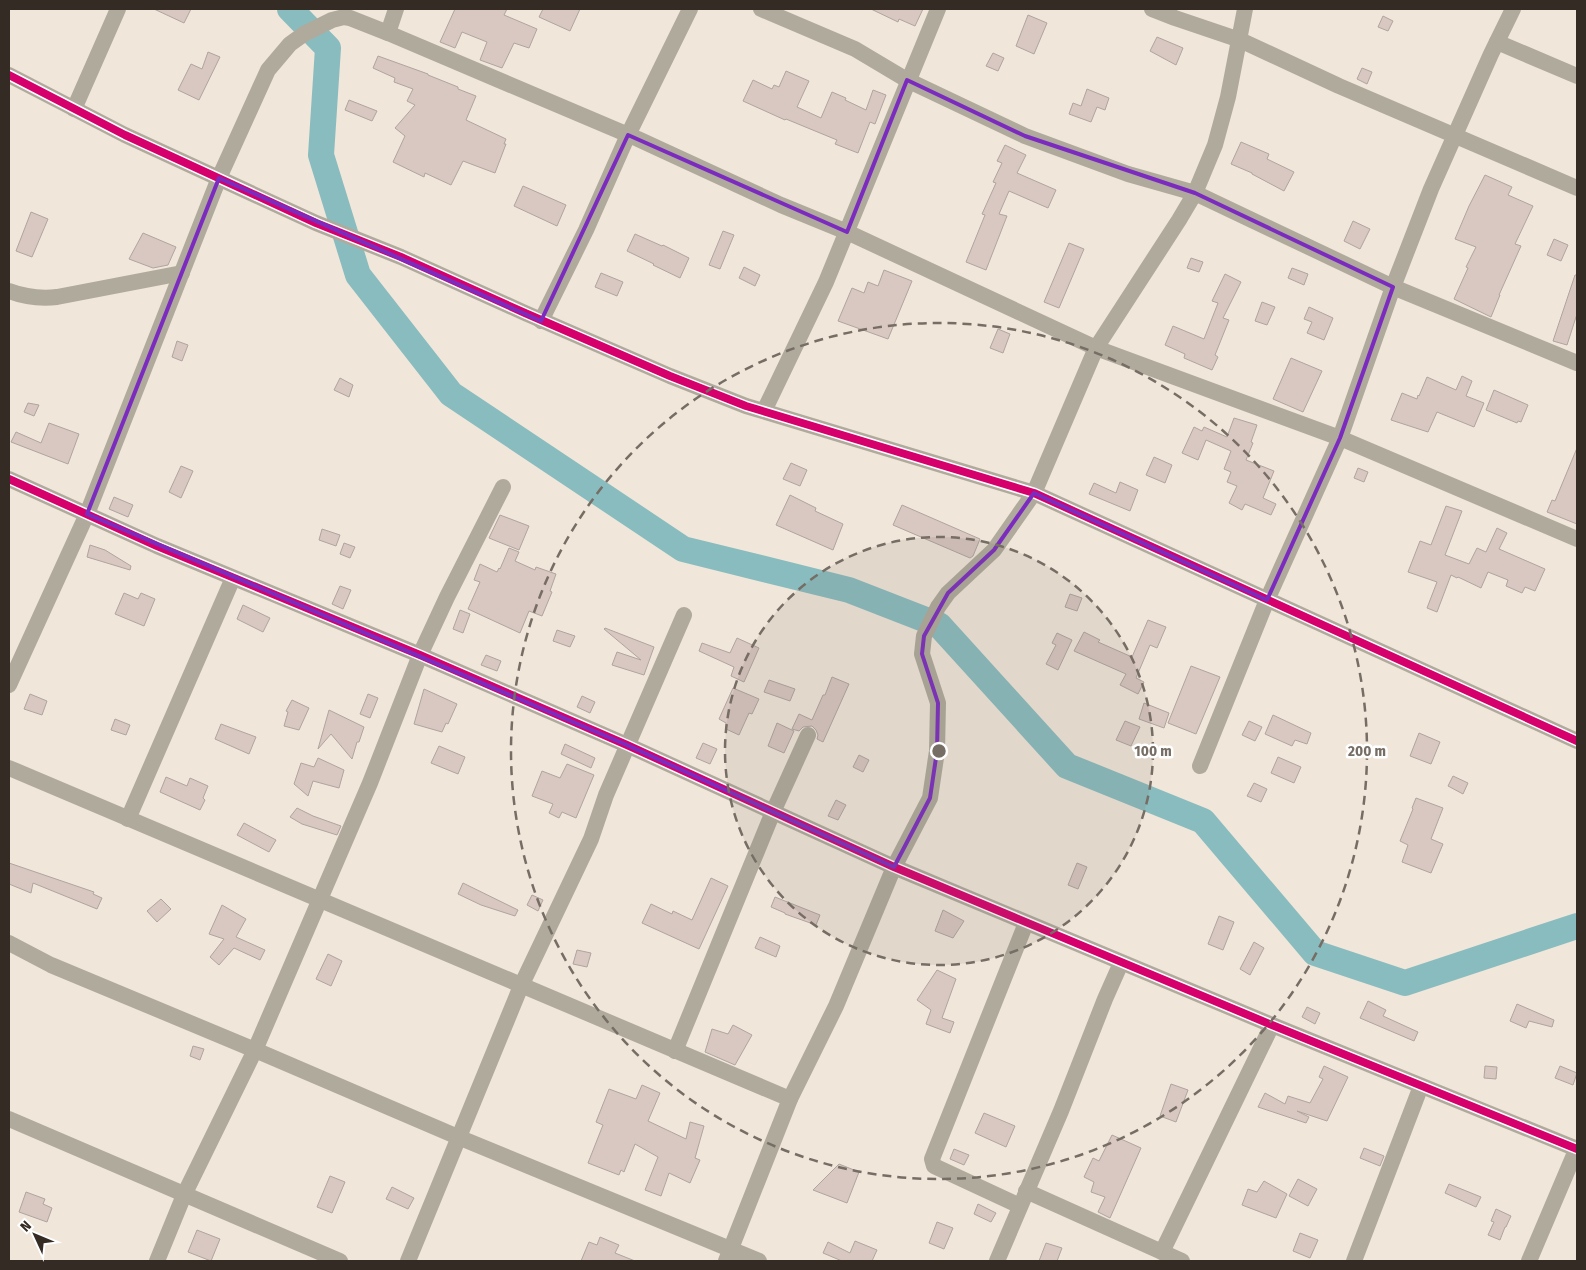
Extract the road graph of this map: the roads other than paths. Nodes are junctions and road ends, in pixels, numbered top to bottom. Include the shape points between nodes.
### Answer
1 (118, 9) edge
2 (396, 9) edge
3 (690, 9) edge
4 (761, 9) edge
5 (938, 9) edge
6 (1152, 9) edge
7 (1246, 9) edge
8 (1513, 9) edge
9 (388, 33) junction
10 (1240, 40) junction
11 (1497, 42) junction
12 (9, 76) edge
13 (1577, 76) edge
14 (908, 80) junction
15 (74, 109) junction
16 (628, 135) junction
17 (1455, 135) junction
18 (218, 178) junction
19 (1577, 188) edge
20 (1195, 193) junction
21 (847, 232) junction
22 (182, 273) junction
23 (1393, 287) junction
24 (9, 291) edge
25 (541, 320) junction
26 (1096, 348) junction
27 (1577, 363) edge
28 (764, 411) junction
29 (1340, 438) junction
30 (9, 479) edge
31 (503, 487) dead end
32 (1034, 493) junction
33 (87, 514) junction
34 (1577, 539) edge
35 (233, 578) junction
36 (1267, 600) junction
37 (684, 615) dead end
38 (420, 655) junction
39 (9, 685) edge
40 (808, 735) dead end
41 (1577, 741) edge
42 (627, 745) junction
43 (1200, 766) dead end
44 (9, 768) edge
45 (774, 812) junction
46 (128, 819) junction
47 (894, 867) junction
48 (319, 900) junction
49 (1026, 923) junction
50 (9, 943) edge
51 (1121, 963) junction
52 (520, 986) junction
53 (1272, 1025) junction
54 (255, 1050) junction
55 (675, 1051) junction
56 (1421, 1086) junction
57 (790, 1100) junction
58 (9, 1119) edge
59 (458, 1137) junction
60 (1577, 1149) edge
61 (184, 1194) junction
62 (1023, 1199) junction
63 (1162, 1252) junction
64 (729, 1255) edge
65 (156, 1261) edge
66 (340, 1261) edge
67 (408, 1261) edge
68 (759, 1261) edge
69 (998, 1261) edge
70 (1182, 1261) edge
71 (1354, 1261) edge
72 (1529, 1261) edge

1 - 15 street
2 - 9 street
3 - 16 street
4 - 14 street via 855,49
5 - 14 street
6 - 10 street
7 - 10 street
8 - 11 street
9 - 16 street
9 - 18 street via 344,17 304,34 290,44 268,70
10 - 17 street
10 - 20 street via 1214,146
11 - 13 street
11 - 17 street
12 - 15 street
14 - 20 street via 1025,136 1128,174
14 - 21 street
15 - 18 street
16 - 21 street
16 - 25 street
17 - 19 street
17 - 23 street
18 - 22 street
18 - 25 street
20 - 23 street
20 - 26 street
21 - 26 street
21 - 28 street
22 - 24 street via 57,297 22,296
22 - 33 street
23 - 27 street
23 - 29 street
25 - 28 street via 670,376
26 - 29 street
26 - 32 street
28 - 32 street
29 - 34 street
29 - 36 street
30 - 33 street
31 - 38 street
32 - 36 street
32 - 47 street via 994,550 948,593 924,636 922,654 938,702 930,798
33 - 35 street
33 - 39 street
35 - 38 street
35 - 46 street
36 - 41 street
36 - 43 street
37 - 42 street
38 - 42 street
38 - 48 street via 370,783
40 - 45 street
42 - 45 street
42 - 52 street via 591,838
44 - 46 street
45 - 47 street
45 - 55 street
46 - 48 street
47 - 49 street
47 - 57 street via 836,1006
48 - 52 street
48 - 54 street
49 - 51 street
49 - 62 street via 932,1159 934,1166
50 - 54 street via 51,965
51 - 53 street
51 - 62 street
52 - 55 street
52 - 59 street
53 - 56 street
53 - 63 street
54 - 59 street
54 - 61 street
55 - 57 street
56 - 60 street
56 - 71 street
57 - 64 street
58 - 61 street
59 - 64 street
59 - 67 street
60 - 72 street
61 - 65 street
61 - 66 street
62 - 63 street
62 - 69 street
63 - 70 street
64 - 68 street

